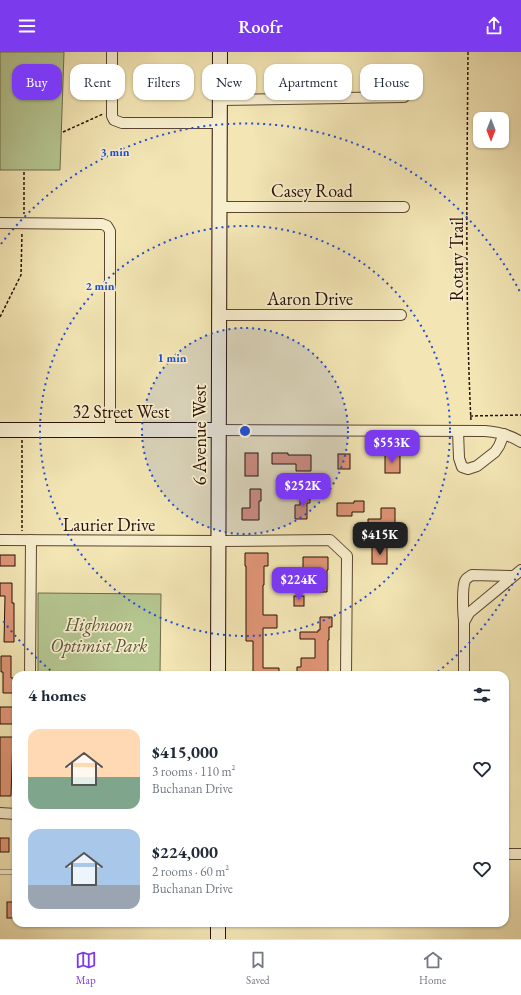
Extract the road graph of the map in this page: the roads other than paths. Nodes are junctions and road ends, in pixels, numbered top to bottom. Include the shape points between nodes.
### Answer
1 (112, 52) edge
2 (220, 52) edge
3 (220, 64) edge
4 (360, 98) edge
5 (256, 99) edge
6 (220, 100) edge
7 (220, 123) junction
8 (219, 206) junction
9 (404, 207) dead end
10 (0, 223) edge
11 (219, 315) junction
12 (401, 315) dead end
13 (0, 430) edge
14 (110, 430) junction
15 (218, 430) junction
16 (458, 431) junction
17 (504, 434) junction
18 (521, 442) edge
19 (0, 540) edge
20 (26, 540) junction
21 (218, 541) junction
22 (517, 573) edge
23 (464, 622) junction
24 (30, 671) edge
25 (218, 671) edge
26 (346, 671) edge
27 (464, 671) edge
28 (0, 814) edge
29 (12, 814) edge
30 (0, 872) edge
31 (12, 872) edge
32 (218, 927) edge
33 (218, 939) edge

1 - 7 street via 114,120 122,123
2 - 3 street, 6 Avenue West
4 - 5 street
6 - 7 street, 6 Avenue West
7 - 8 street, 6 Avenue West
8 - 9 street, Casey Road
8 - 11 street, 6 Avenue West
10 - 14 street via 102,224 110,231
11 - 12 street, Aaron Drive
11 - 15 street, 6 Avenue West
13 - 14 street, 32 Street West
14 - 15 street, 32 Street West
15 - 16 street, 32 Street West
15 - 21 street, 6 Avenue West
16 - 17 street, 32 Street West
16 - 17 street via 459,458 462,466 468,469 477,466 495,452
17 - 18 street, 32 Street West
19 - 20 street, Laurier Drive
20 - 21 street, Laurier Drive
20 - 24 street
21 - 25 street, 6 Avenue West
21 - 26 street, Laurier Drive via 330,540 347,556
22 - 23 street via 475,607
22 - 23 street via 472,575 467,578 464,582
23 - 27 street
28 - 29 street
30 - 31 lane
32 - 33 street

